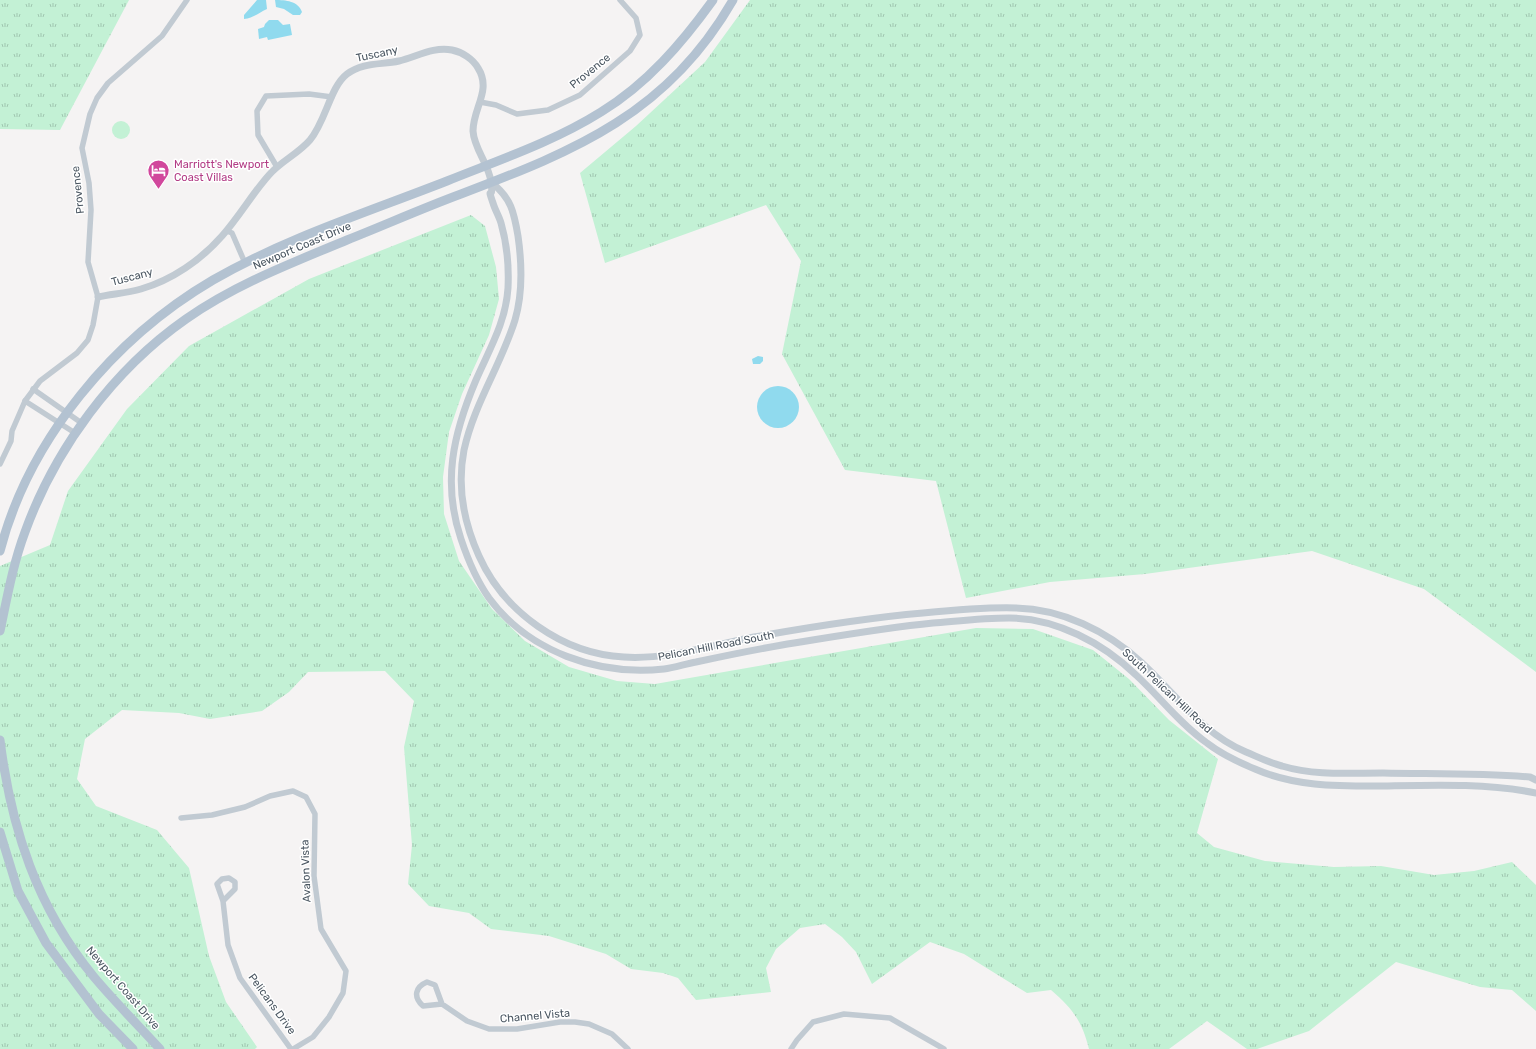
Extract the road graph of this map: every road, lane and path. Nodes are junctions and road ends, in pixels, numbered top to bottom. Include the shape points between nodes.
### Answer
1 (187, 0) edge
2 (620, 0) edge
3 (714, 0) edge
4 (734, 0) edge
5 (332, 97) junction
6 (480, 102) junction
7 (485, 166) junction
8 (277, 167) junction
9 (492, 183) junction
10 (227, 231) junction
11 (245, 263) junction
12 (98, 297) junction
13 (33, 389) junction
14 (25, 401) junction
15 (67, 414) junction
16 (461, 421) junction
17 (60, 423) junction
18 (82, 424) junction
19 (471, 425) junction
20 (76, 433) junction
21 (0, 464) edge
22 (0, 551) edge
23 (1018, 608) junction
24 (937, 612) junction
25 (1017, 618) junction
26 (938, 623) junction
27 (0, 631) edge
28 (0, 740) edge
29 (1228, 743) junction
30 (1241, 750) junction
31 (1222, 753) junction
32 (1235, 760) junction
33 (1430, 774) junction
34 (1536, 780) edge
35 (1429, 786) junction
36 (1536, 793) edge
37 (181, 818) dead end
38 (0, 832) edge
39 (223, 901) dead end
40 (442, 1004) junction
41 (133, 1049) edge
42 (160, 1049) edge
43 (292, 1049) edge
44 (628, 1049) edge
45 (791, 1049) edge
46 (944, 1049) edge

1 - 12 street, Provence via 162,36 108,84 97,98 90,114 82,148 91,210 88,262
2 - 6 street, Provence via 636,18 640,35 630,51 580,94 548,110 517,114 496,105
3 - 7 main road, Newport Coast Drive via 671,54 627,94 574,128
4 - 9 main road, Newport Coast Drive via 700,48 646,102 611,128 582,144
5 - 6 street, Tuscany via 342,78 362,66 398,61 436,49 449,48 472,60 481,72 484,92
5 - 8 street, Tuscany via 321,124 310,140
5 - 8 street via 309,94 266,96 257,111 258,135
6 - 7 street, Tuscany via 474,137
7 - 9 street, Pelican Hill Road South
7 - 11 main road, Newport Coast Drive via 303,237
8 - 10 street, Tuscany
9 - 16 street, Pelican Hill Road South via 490,198 500,220 507,251 508,287 505,313
9 - 18 main road, Newport Coast Drive via 278,267 225,295 186,319 151,348 121,377
9 - 19 street, Pelican Hill Road South via 506,194 516,221 521,289 515,319 502,355
10 - 11 street via 232,234
10 - 12 street, Tuscany via 182,271 139,289
11 - 15 main road, Newport Coast Drive via 212,280 145,328 117,355
12 - 13 street, Provence via 94,326 88,340 78,353
13 - 14 street, Provence
13 - 15 street
14 - 17 street
14 - 21 street, Provence
15 - 17 main road, Newport Coast Drive
15 - 18 street
16 - 19 street
16 - 26 street, Pelican Hill Road South via 454,448 450,487 455,520 469,563 489,598 514,624 536,642 561,654 588,664 630,670 665,669 880,628
17 - 20 street
17 - 22 main road, Newport Coast Drive via 33,468
18 - 20 main road, Newport Coast Drive
19 - 24 street, Pelican Hill Road South via 464,452 461,486 465,517 478,556 496,587 518,611 538,627 584,650 622,657 652,657 860,620
20 - 27 main road, Newport Coast Drive via 56,465 24,534 10,578
23 - 24 street, Pelican Hill Road South via 972,608
23 - 25 street
23 - 29 street, Pelican Hill Road South via 1040,610 1073,620 1108,636 1141,662 1207,729
24 - 26 street
25 - 26 street, Pelican Hill Road South via 980,618
25 - 31 street, South Pelican Hill Road via 1075,633 1109,652 1137,675 1204,742
28 - 42 main road, Newport Coast Drive via 11,807 26,857 45,902 66,939 94,977
29 - 30 street
29 - 31 street
30 - 32 street
30 - 33 street via 1282,766 1321,773
31 - 32 street, South Pelican Hill Road
32 - 35 street, South Pelican Hill Road via 1260,772 1293,782 1329,786
33 - 34 street via 1490,774 1530,777
33 - 35 street
35 - 36 street, South Pelican Hill Road via 1499,786
37 - 43 street, Avalon Vista via 212,815 293,791 306,797 315,814 314,876 321,929 346,971 343,993 329,1017 313,1037
38 - 41 main road via 18,891 46,944 99,1014
39 - 43 street, Pelicans Drive via 228,945 240,978
40 - 40 street via 435,985 427,982 420,985 416,996 423,1006
40 - 44 street, Channel Vista via 467,1021 490,1029 517,1029 560,1022 589,1024 612,1034
45 - 46 street via 813,1022 844,1014 890,1018

